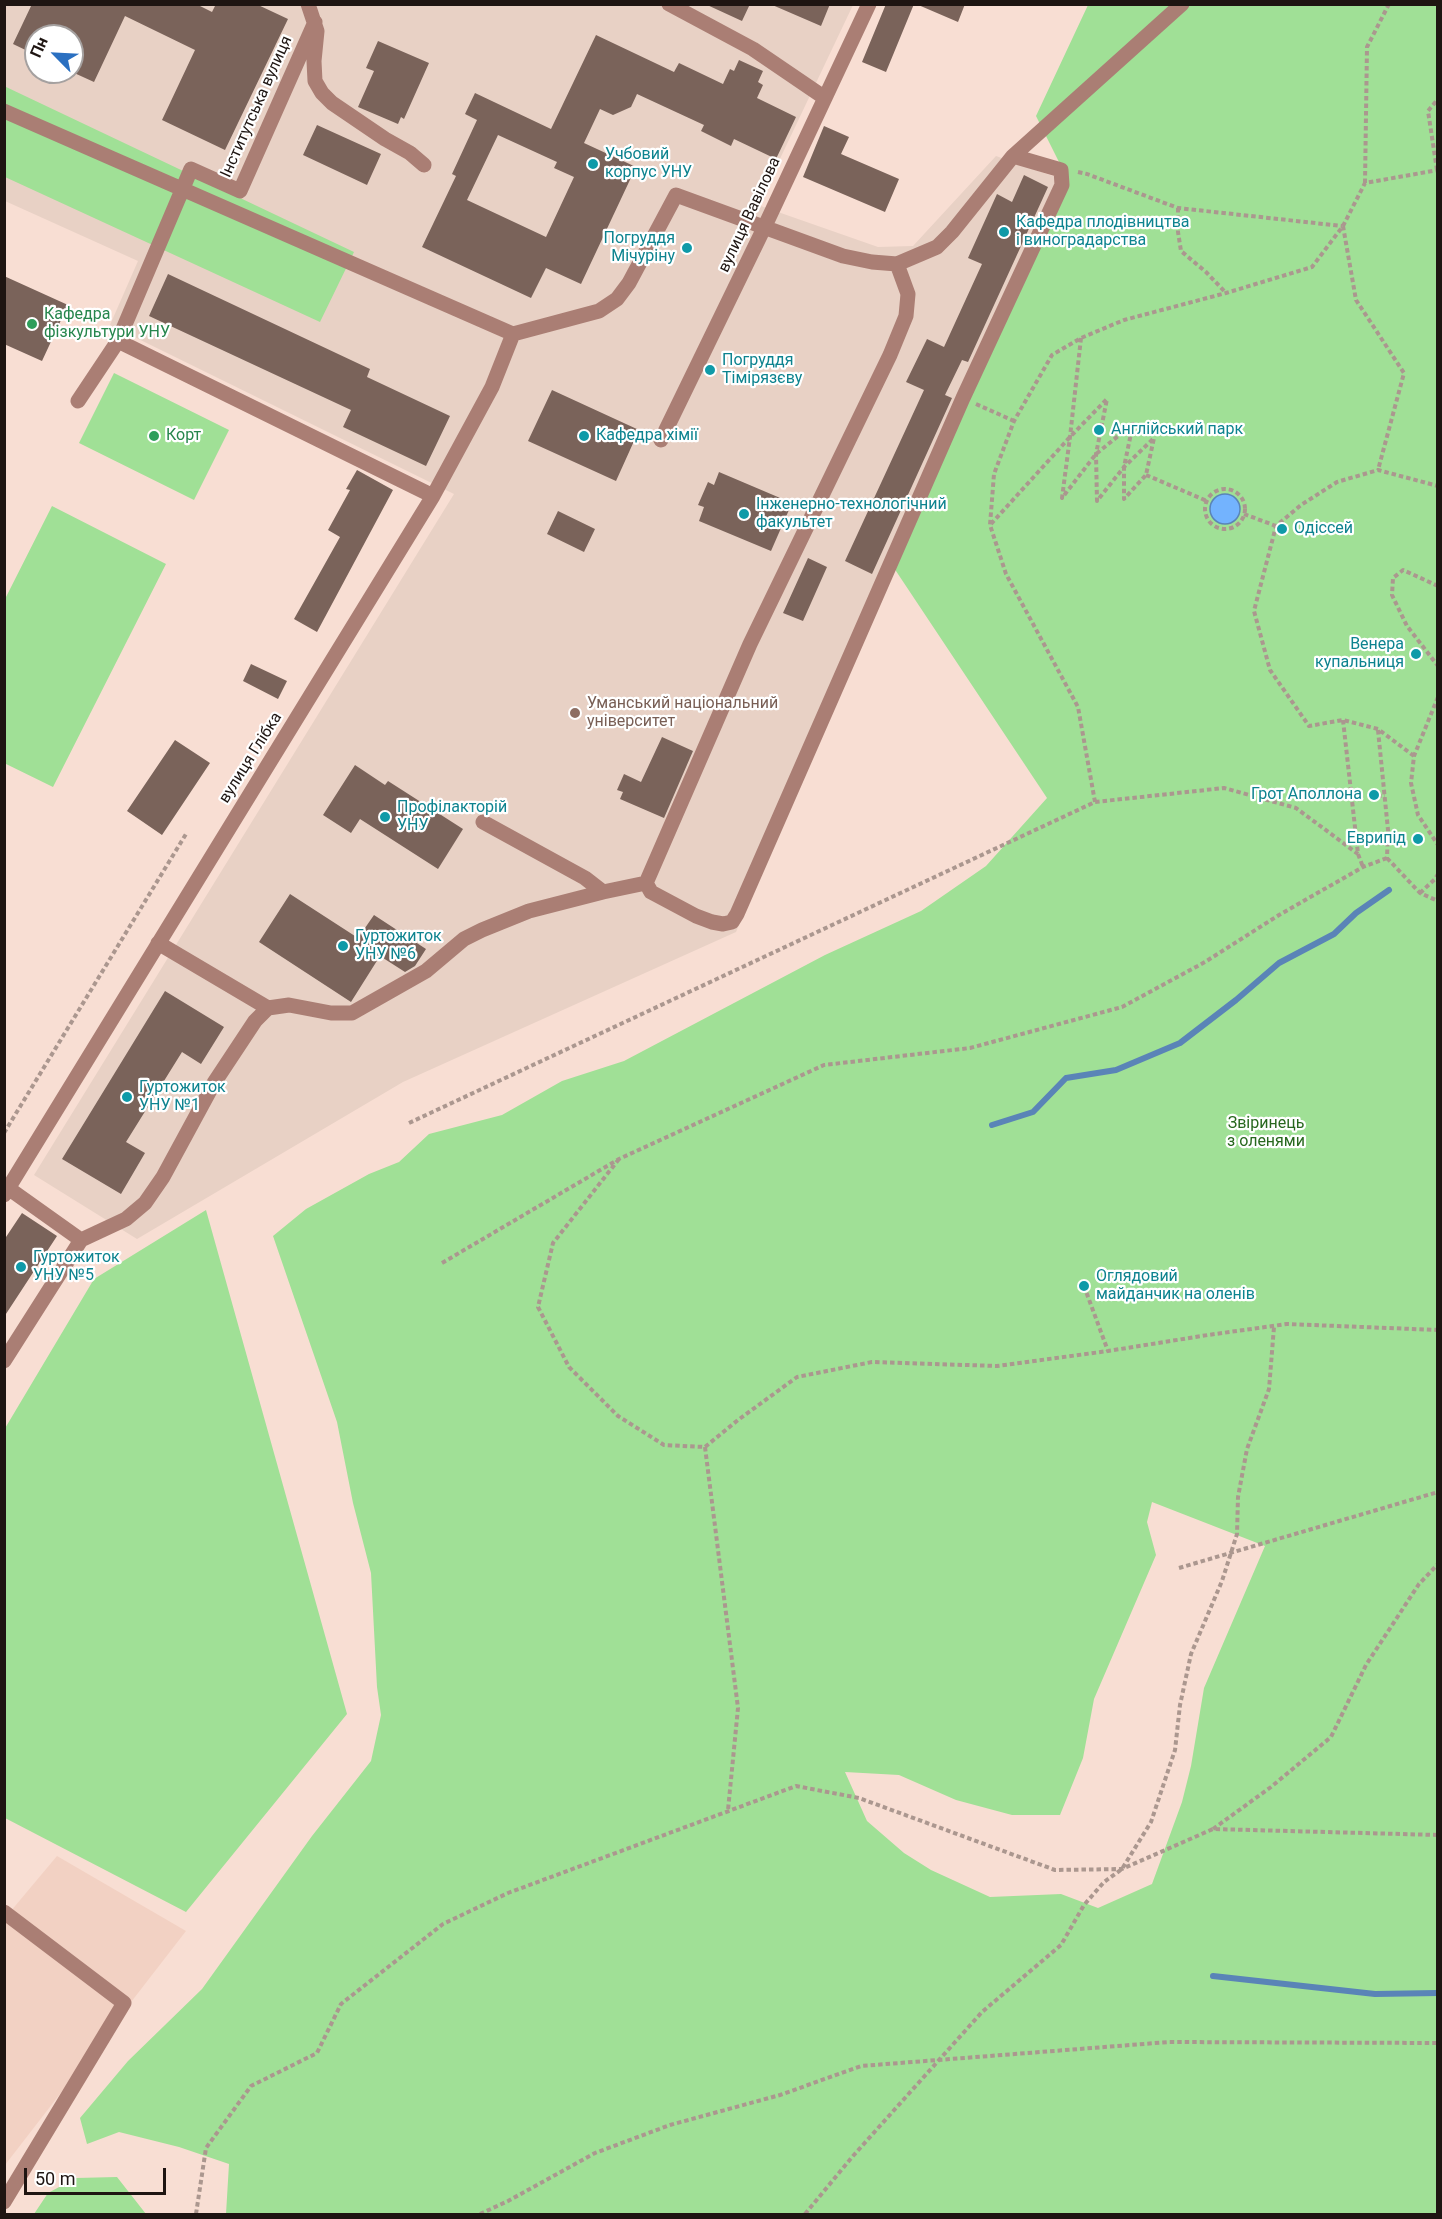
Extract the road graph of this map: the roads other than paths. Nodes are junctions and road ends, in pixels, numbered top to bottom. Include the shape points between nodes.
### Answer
1 (308, 4) edge
2 (669, 4) edge
3 (869, 4) edge
4 (1182, 4) edge
5 (315, 22) junction
6 (825, 98) junction
7 (4, 111) edge
8 (1013, 156) junction
9 (424, 165) dead end
10 (182, 189) junction
11 (764, 228) junction
12 (897, 264) junction
13 (513, 334) junction
14 (118, 341) junction
15 (78, 401) dead end
16 (661, 440) dead end
17 (433, 496) junction
18 (483, 822) dead end
19 (646, 883) junction
20 (603, 892) junction
21 (158, 943) junction
22 (268, 1008) junction
23 (6, 1191) edge
24 (81, 1240) junction
25 (4, 1361) edge
26 (4, 1911) edge
27 (4, 2202) edge

1 - 5 street, Інститутська вулиця
2 - 6 street via 753,49
3 - 6 street, вулиця Вавілова
4 - 8 street
5 - 9 street, Інститутська вулиця via 315,81 322,93
5 - 10 street, Інститутська вулиця via 240,191 191,169
6 - 11 street, вулиця Вавілова
7 - 10 street
8 - 12 street via 938,247
8 - 19 street via 1061,170 1062,185 963,398 737,914 732,922 712,922 651,892
10 - 13 street
10 - 14 street
11 - 12 street via 843,256
11 - 13 street via 676,195 617,299 599,311
11 - 16 street, вулиця Вавілова
12 - 19 street via 908,294 906,316 750,644
13 - 17 street, вулиця Глібка via 492,387
14 - 15 street
14 - 17 street
17 - 21 street, вулиця Глібка
18 - 20 street via 565,866
19 - 20 street
20 - 22 street via 529,910 482,930 426,972 352,1013 289,1005
21 - 22 street
21 - 23 street, вулиця Глібка
22 - 24 street via 214,1083 145,1203 126,1219
23 - 24 street
24 - 25 street
26 - 27 street via 124,2002

